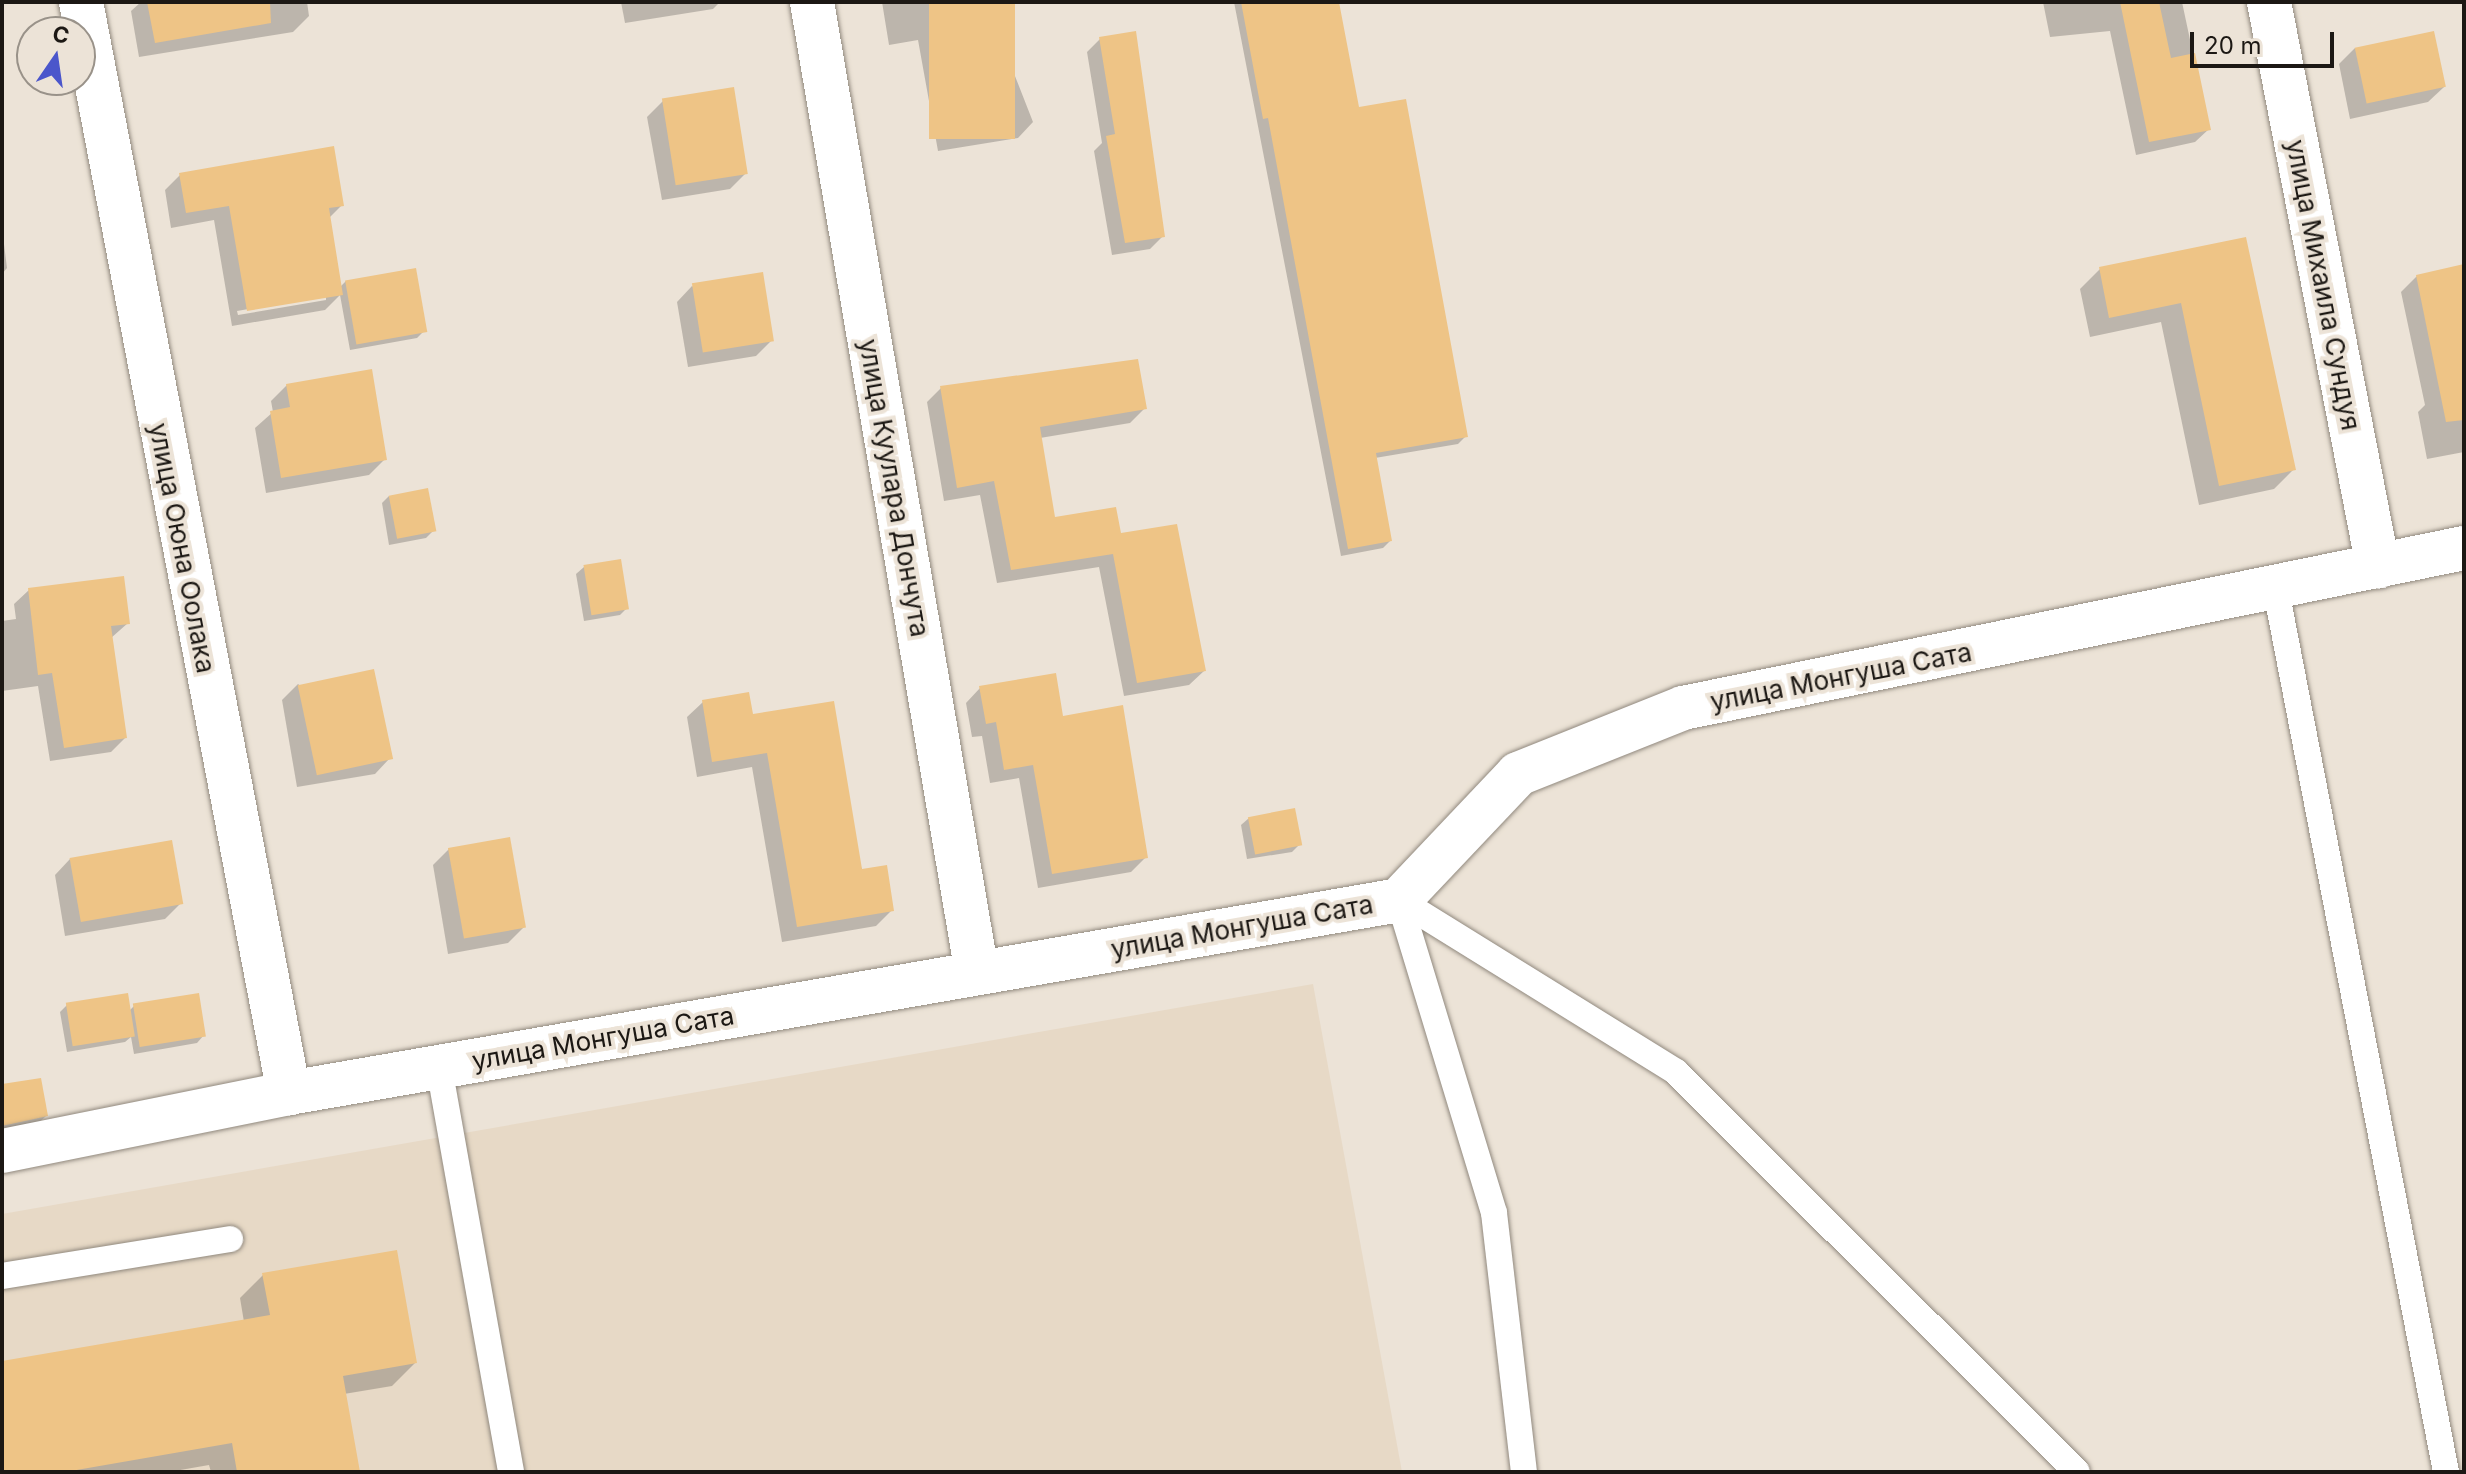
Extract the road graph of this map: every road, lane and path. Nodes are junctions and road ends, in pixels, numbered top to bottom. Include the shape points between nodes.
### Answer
1 (81, 2) edge
2 (812, 2) edge
3 (2269, 2) edge
4 (2464, 548) edge
5 (2378, 567) junction
6 (2276, 590) junction
7 (1399, 900) junction
8 (977, 973) junction
9 (439, 1067) junction
10 (289, 1093) junction
11 (2, 1151) edge
12 (230, 1239) dead end
13 (2, 1276) edge
14 (511, 1472) edge
15 (1524, 1472) edge
16 (2077, 1472) edge
17 (2446, 1472) edge

1 - 10 street, улица Оюна Оолака
2 - 8 street, улица Куулара Дончута
3 - 5 street, улица Михаила Сундуя
4 - 5 street, улица Монгуша Сата
5 - 6 street, улица Монгуша Сата
6 - 7 street, улица Монгуша Сата via 1683,708 1518,774
6 - 17 lane
7 - 8 street, улица Монгуша Сата
7 - 15 lane via 1494,1213
7 - 16 lane via 1676,1072
8 - 9 street, улица Монгуша Сата
9 - 10 street, улица Монгуша Сата
9 - 14 lane
10 - 11 street, улица Монгуша Сата
12 - 13 lane

